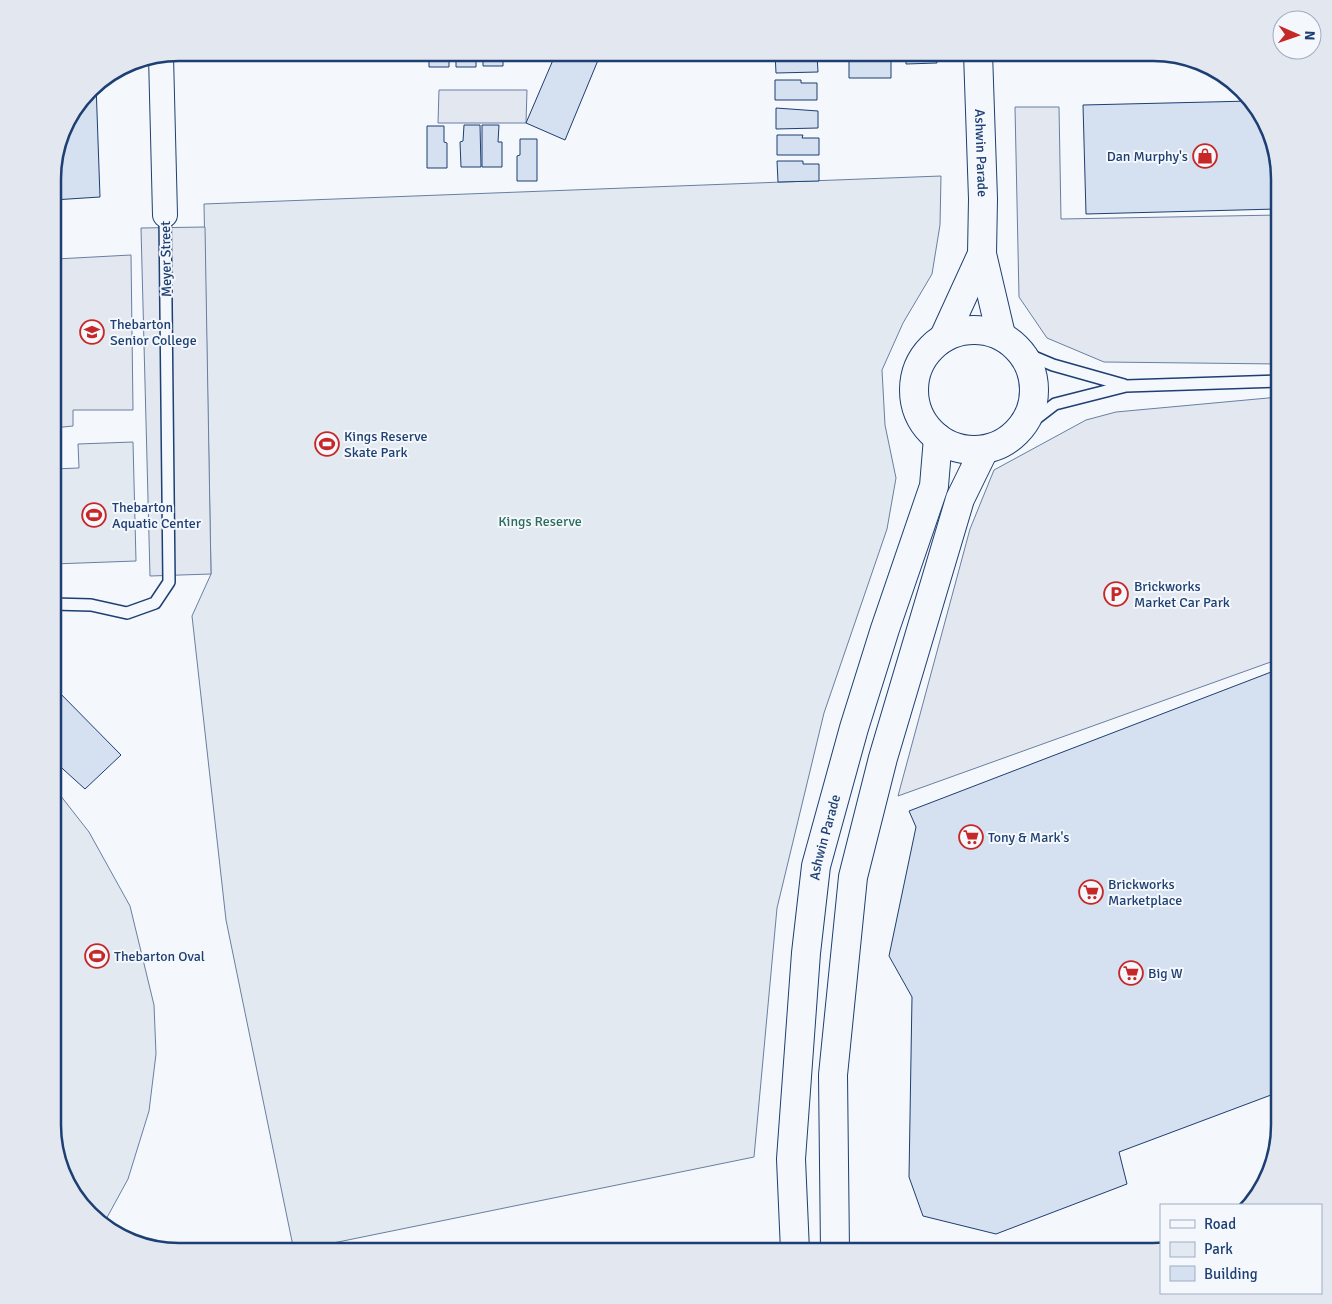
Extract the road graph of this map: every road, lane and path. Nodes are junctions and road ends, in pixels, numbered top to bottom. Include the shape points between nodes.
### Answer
1 (978, 62) edge
2 (161, 63) edge
3 (165, 215) joint
4 (982, 254) junction
5 (944, 337) junction
6 (1011, 343) junction
7 (1271, 381) edge
8 (1126, 386) junction
9 (1016, 434) junction
10 (938, 438) junction
11 (984, 450) junction
12 (62, 604) edge
13 (795, 1243) edge
14 (835, 1243) edge

1 - 4 street, Ashwin Parade
2 - 3 street, Meyer Street
3 - 12 lane, Meyer Street via 169,582 155,602 127,613 91,605
4 - 5 street, Ashwin Parade
4 - 6 street, Ashwin Parade
5 - 6 street via 972,329
5 - 10 street via 926,353 916,374 914,398 922,420
6 - 8 lane via 1053,365
6 - 9 street via 1034,379 1032,409
7 - 8 lane
8 - 9 lane via 1055,404
9 - 11 street
10 - 11 street via 960,449
10 - 13 street, Ashwin Parade via 934,486 859,710 816,866 806,953 791,1159
11 - 14 street via 960,499 880,766 853,877 833,1075

